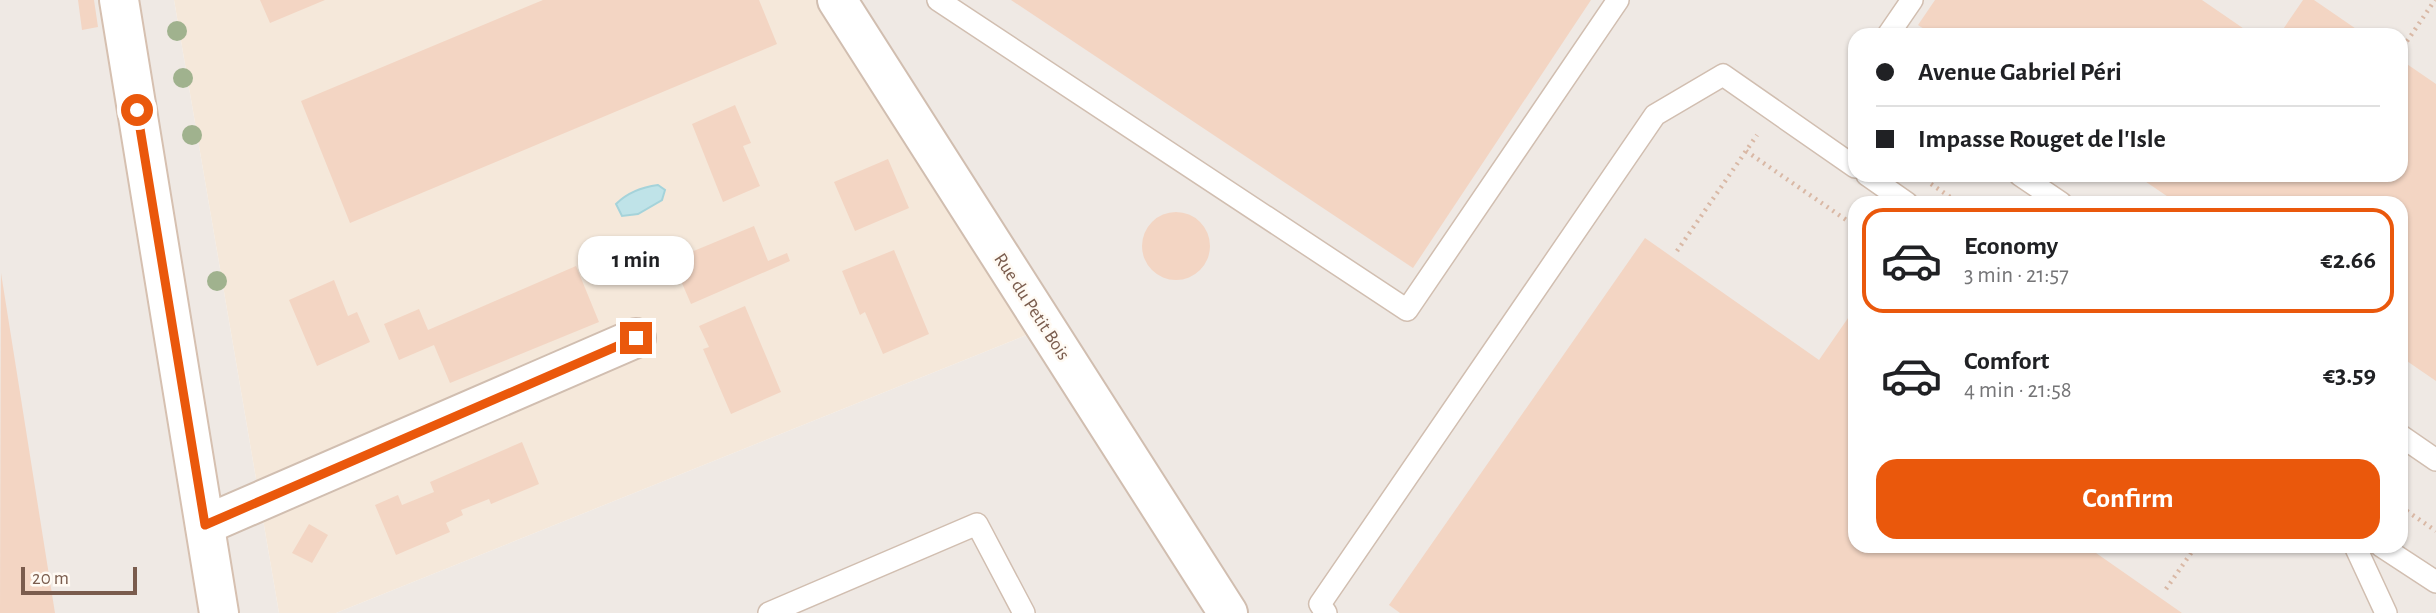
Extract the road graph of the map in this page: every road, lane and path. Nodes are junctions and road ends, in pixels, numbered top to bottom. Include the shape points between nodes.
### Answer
1 (119, 0) edge
2 (837, 0) edge
3 (938, 0) edge
4 (1618, 0) edge
5 (1912, 0) edge
6 (2435, 0) edge
7 (1893, 28) edge
8 (2408, 40) edge
9 (1774, 111) junction
10 (1746, 152) junction
11 (1848, 162) edge
12 (1877, 182) edge
13 (1929, 182) dead end
14 (2030, 182) edge
15 (1897, 196) edge
16 (1949, 196) edge
17 (2051, 196) edge
18 (1848, 221) edge
19 (1677, 251) dead end
20 (636, 338) dead end
21 (2408, 441) edge
22 (2436, 460) edge
23 (2408, 512) edge
24 (205, 525) junction
25 (2436, 531) edge
26 (2191, 553) edge
27 (2358, 553) edge
28 (2392, 553) edge
29 (2436, 582) edge
30 (2166, 589) dead end
31 (219, 613) edge
32 (769, 613) edge
33 (1024, 613) edge
34 (1228, 613) edge
35 (1326, 613) edge
36 (2386, 613) edge

1 - 24 street
2 - 34 street, Rue du Petit Bois
3 - 4 lane via 1407,310
5 - 7 lane
6 - 8 path
9 - 10 path
9 - 11 lane
9 - 35 lane via 1723,75 1655,115 1320,604
10 - 18 path
10 - 19 path
12 - 15 lane
13 - 16 path
14 - 17 lane
20 - 24 street
21 - 22 lane
23 - 25 path
24 - 31 street
26 - 30 path
27 - 36 lane
28 - 29 lane
32 - 33 lane via 977,524

